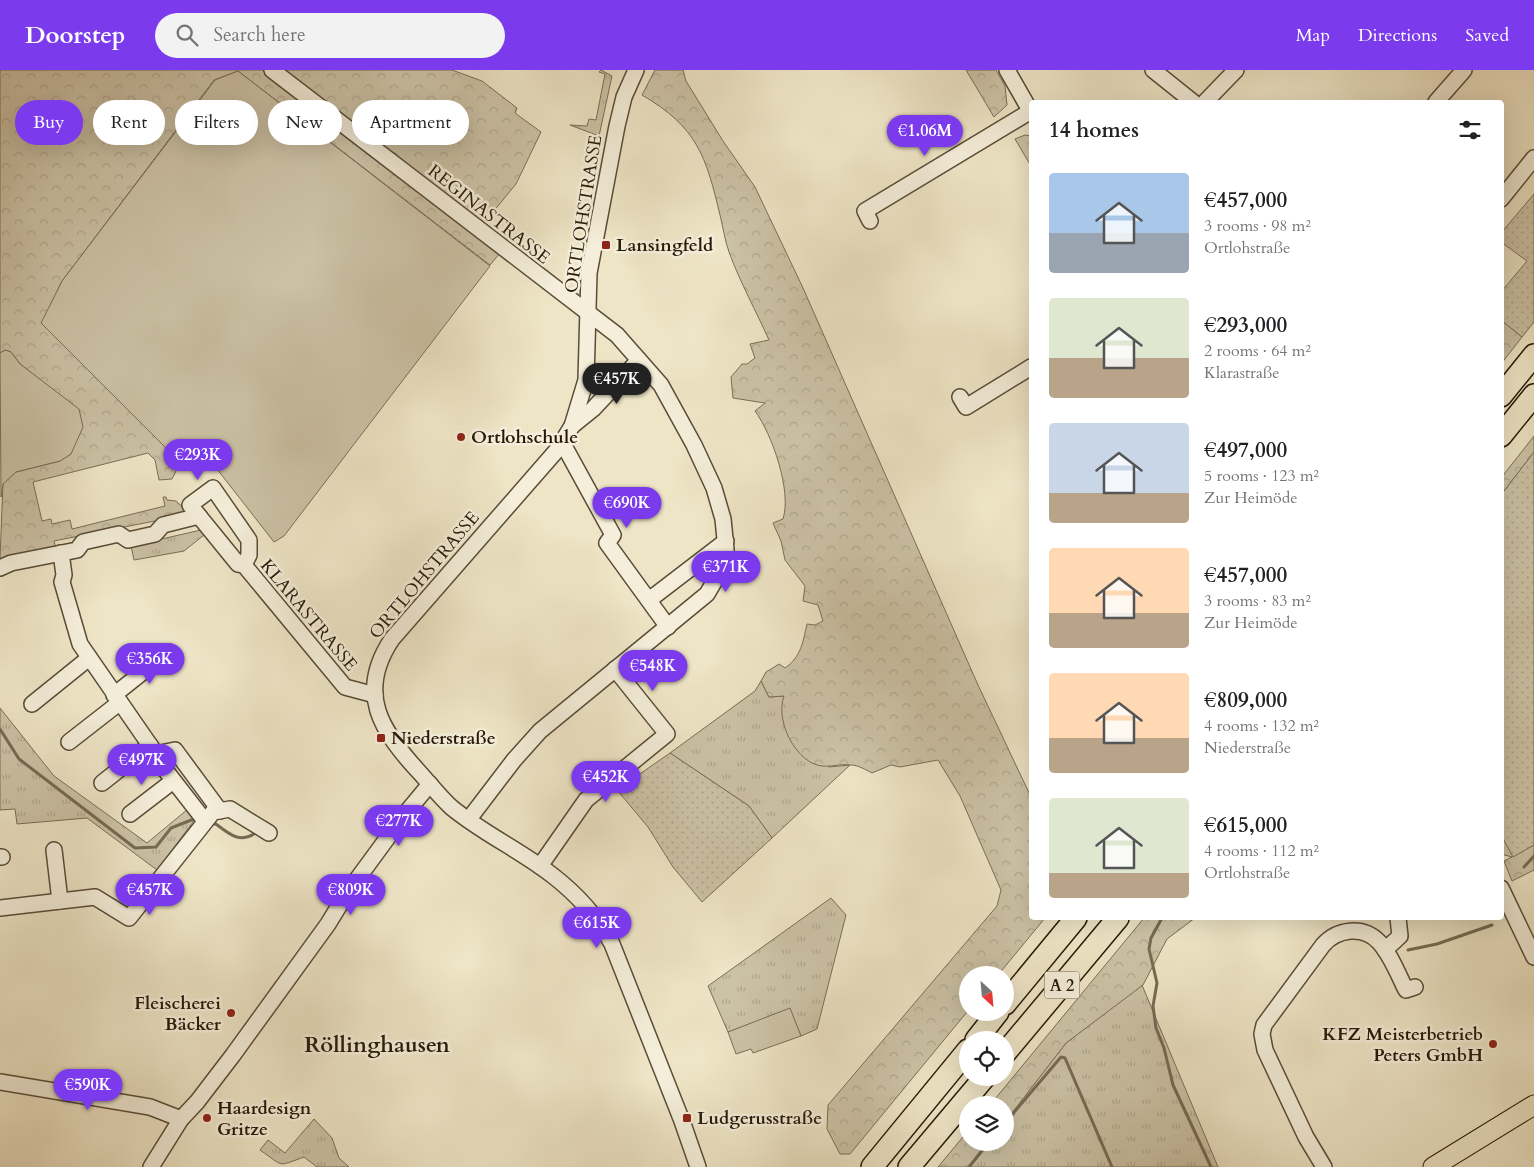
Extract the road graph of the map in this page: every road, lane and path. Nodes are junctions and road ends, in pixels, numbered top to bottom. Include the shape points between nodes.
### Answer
1 (272, 70) edge
2 (636, 70) edge
3 (1007, 70) edge
4 (1153, 70) edge
5 (1236, 70) edge
6 (1464, 70) edge
7 (1190, 100) edge
8 (1207, 100) edge
9 (1438, 100) edge
10 (1029, 108) edge
11 (1029, 112) edge
12 (1534, 158) edge
13 (1504, 195) edge
14 (870, 221) dead end
15 (588, 315) junction
16 (1534, 356) edge
17 (639, 360) junction
18 (1029, 368) edge
19 (1504, 392) edge
20 (1534, 395) edge
21 (960, 397) dead end
22 (572, 426) junction
23 (1504, 432) edge
24 (562, 442) junction
25 (199, 516) junction
26 (726, 541) junction
27 (61, 553) junction
28 (244, 565) junction
29 (0, 568) edge
30 (649, 600) junction
31 (668, 627) junction
32 (168, 652) dead end
33 (89, 658) junction
34 (615, 669) junction
35 (375, 695) junction
36 (117, 699) junction
37 (32, 704) dead end
38 (69, 742) dead end
39 (154, 749) junction
40 (173, 781) junction
41 (102, 783) dead end
42 (430, 784) junction
43 (220, 811) junction
44 (130, 814) dead end
45 (469, 819) junction
46 (206, 822) junction
47 (269, 833) dead end
48 (54, 850) dead end
49 (540, 866) junction
50 (1504, 894) edge
51 (60, 901) junction
52 (0, 908) edge
53 (1074, 920) edge
54 (1116, 920) edge
55 (1398, 920) edge
56 (1385, 950) junction
57 (1534, 957) edge
58 (1415, 987) dead end
59 (1014, 993) edge
60 (991, 1021) edge
61 (983, 1031) edge
62 (1014, 1042) edge
63 (959, 1061) edge
64 (0, 1082) edge
65 (977, 1086) edge
66 (1534, 1105) edge
67 (182, 1119) junction
68 (151, 1167) edge
69 (698, 1167) edge
70 (872, 1167) edge
71 (909, 1167) edge
72 (1324, 1167) edge
73 (1433, 1167) edge

1 - 15 street, REGINASTRASSE
2 - 15 street, ORTLOHSTRASSE via 624,97 617,126 589,272
3 - 10 street
4 - 7 street
5 - 8 street
6 - 9 street
11 - 14 street via 865,211
12 - 13 street
15 - 17 street via 616,335
15 - 22 street, ORTLOHSTRASSE via 586,380
16 - 19 highway
17 - 22 street, ORTLOHSTRASSE via 593,409
17 - 26 street via 661,385 706,469 723,519
18 - 21 street via 966,407
20 - 23 highway
22 - 24 street, ORTLOHSTRASSE
24 - 30 street via 613,535 607,543
24 - 35 street, ORTLOHSTRASSE via 392,639 381,656 375,675
25 - 27 street via 163,526 155,534 128,540 119,534 83,542 78,550
25 - 28 street, KLARASTRASSE via 238,564
25 - 28 street, KLARASTRASSE via 190,505 213,488 249,540 249,555
26 - 30 street
26 - 31 street via 724,565 716,582 698,603
27 - 29 street
27 - 33 street via 62,582 80,644
28 - 35 street, KLARASTRASSE via 345,688
30 - 31 street
31 - 34 street
32 - 36 street
33 - 36 street
33 - 37 street
34 - 45 street via 540,732
34 - 49 street via 667,734 586,800
35 - 42 street, ORTLOHSTRASSE via 383,727
36 - 38 street
36 - 39 street
39 - 40 street
39 - 41 street
39 - 43 street via 175,750
40 - 44 street
40 - 46 street
42 - 45 street, ORTLOHSTRASSE via 451,807
42 - 67 street via 352,886 233,1055
43 - 46 street via 213,812
43 - 47 street via 230,809
45 - 49 street, ORTLOHSTRASSE
46 - 51 street via 129,918 94,897
48 - 51 street
49 - 69 street, ORTLOHSTRASSE via 583,902 599,920 612,944
50 - 57 street
51 - 52 street
53 - 59 highway, A 2
54 - 62 highway, A 2
55 - 56 street via 1400,936
56 - 58 street via 1406,990
56 - 72 street via 1378,940 1354,930 1337,933 1323,945 1264,1025 1265,1050 1306,1137
60 - 61 highway
63 - 70 highway
64 - 67 street via 150,1107
65 - 71 highway
66 - 73 main road
67 - 68 street

